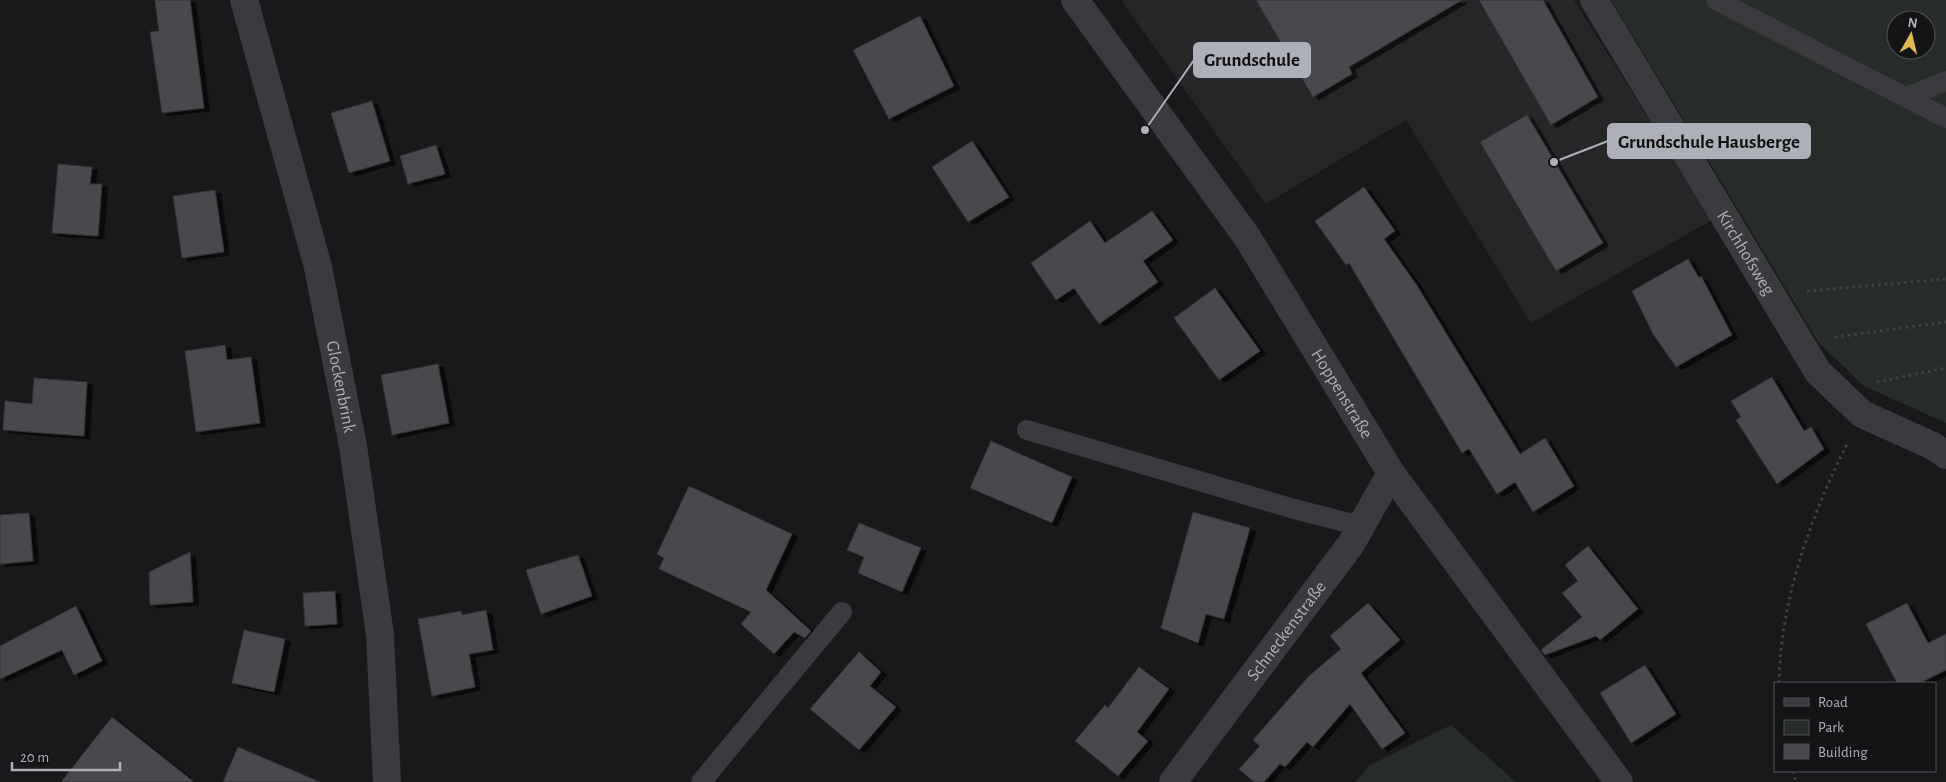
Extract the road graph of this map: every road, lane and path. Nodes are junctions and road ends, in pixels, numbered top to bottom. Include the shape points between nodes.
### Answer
1 (244, 0) edge
2 (1075, 0) edge
3 (1594, 0) edge
4 (1716, 0) edge
5 (1946, 81) edge
6 (1907, 97) junction
7 (1946, 118) edge
8 (1946, 279) edge
9 (1806, 291) dead end
10 (1946, 322) edge
11 (1832, 337) dead end
12 (1946, 368) edge
13 (1854, 406) junction
14 (1028, 430) dead end
15 (1946, 455) edge
16 (1392, 473) junction
17 (1361, 526) junction
18 (842, 612) dead end
19 (1779, 682) edge
20 (386, 782) edge
21 (701, 782) edge
22 (1173, 782) edge
23 (1619, 782) edge

1 - 20 street, Glockenbrink via 318,267 353,446 380,634
2 - 16 street, Hoppenstraße via 1247,237
3 - 13 street, Kirchhofsweg via 1818,372
4 - 6 lane
5 - 6 lane
6 - 7 lane
8 - 9 path
10 - 11 path
12 - 13 path via 1864,386
13 - 15 street, Kirchhofsweg
13 - 19 path via 1803,544 1784,626
14 - 17 lane
16 - 17 street, Schneckenstraße
16 - 23 street, Hoppenstraße
17 - 22 street, Schneckenstraße via 1351,544
18 - 21 lane

